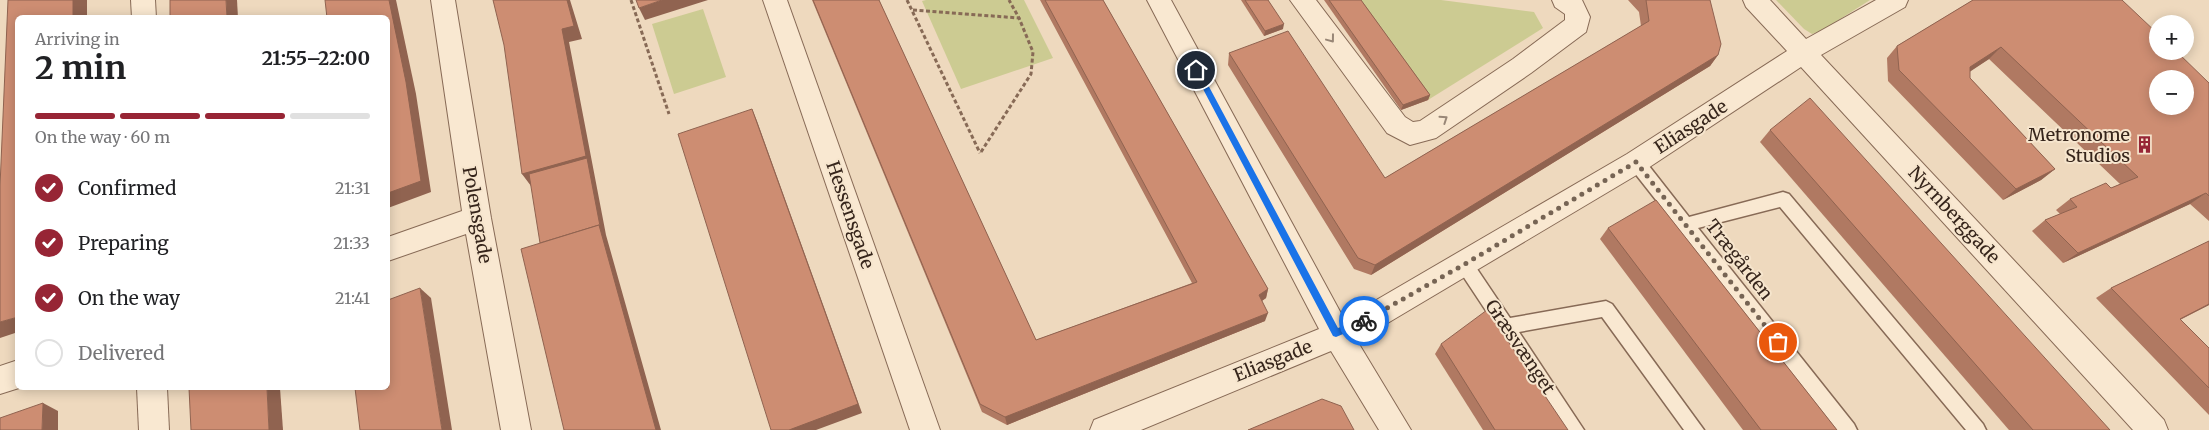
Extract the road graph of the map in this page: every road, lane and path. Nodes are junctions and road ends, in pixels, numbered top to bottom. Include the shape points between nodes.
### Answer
1 (143, 0) edge
2 (443, 0) edge
3 (631, 0) edge
4 (775, 0) edge
5 (907, 0) edge
6 (1010, 0) edge
7 (1159, 0) edge
8 (1302, 0) edge
9 (1564, 0) edge
10 (1755, 0) edge
11 (1896, 0) edge
12 (912, 10) junction
13 (144, 15) edge
14 (1019, 18) junction
15 (1804, 53) junction
16 (669, 114) dead end
17 (1636, 162) junction
18 (477, 218) junction
19 (1685, 225) junction
20 (390, 247) edge
21 (1465, 264) junction
22 (1506, 326) junction
23 (1336, 333) junction
24 (15, 375) edge
25 (0, 380) edge
26 (152, 390) edge
27 (154, 430) edge
28 (516, 430) edge
29 (925, 430) edge
30 (1105, 430) edge
31 (1396, 430) edge
32 (1576, 430) edge
33 (1695, 430) edge
34 (1848, 430) edge
35 (1977, 430) edge
36 (2152, 430) edge

1 - 13 street
2 - 18 street, Polensgade
3 - 16 path
4 - 29 street, Hessensgade
5 - 12 path
6 - 14 path
7 - 23 street
8 -> 9 street via 1396,126 1410,134 1427,130 1577,25 1577,12 1571,3
10 - 15 street, Nyrnberggade
11 - 15 street, Eliasgade
12 - 14 path
12 - 14 path via 980,153 1031,74 1034,52
15 - 17 street, Eliasgade
15 - 36 street, Nyrnberggade
17 - 19 lane, Trægården
17 - 21 street, Eliasgade
18 - 20 street
18 - 28 street, Polensgade
19 - 34 lane, Trægården
19 - 35 lane via 1783,199
21 - 22 lane, Græsvænget
21 - 23 street, Eliasgade via 1376,316
22 - 32 lane, Græsvænget
22 - 33 lane via 1606,310
23 - 30 street, Eliasgade
23 - 31 street
24 - 25 street
26 - 27 street

